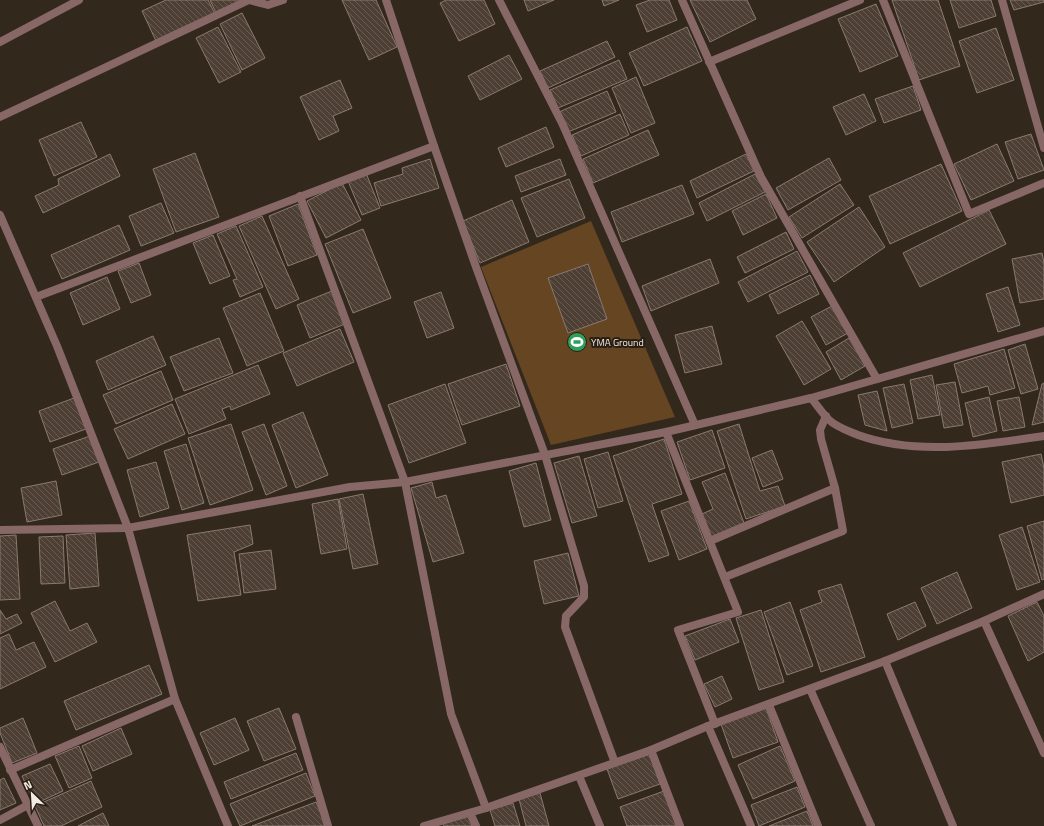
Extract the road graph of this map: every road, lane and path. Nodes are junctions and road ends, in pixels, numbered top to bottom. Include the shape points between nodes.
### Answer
1 (79, 0) edge
2 (249, 0) edge
3 (283, 0) edge
4 (386, 0) edge
5 (499, 0) edge
6 (682, 0) edge
7 (860, 0) edge
8 (883, 0) edge
9 (1002, 0) edge
10 (0, 42) edge
11 (709, 62) junction
12 (0, 116) edge
13 (434, 146) junction
14 (1044, 148) edge
15 (1044, 183) edge
16 (300, 196) junction
17 (0, 215) edge
18 (36, 296) junction
19 (1044, 331) edge
20 (877, 379) junction
21 (811, 398) junction
22 (826, 416) junction
23 (695, 425) junction
24 (666, 432) junction
25 (1044, 436) edge
26 (545, 455) junction
27 (405, 482) junction
28 (835, 488) junction
29 (128, 528) junction
30 (0, 530) edge
31 (710, 541) junction
32 (724, 577) junction
33 (1044, 594) edge
34 (984, 622) junction
35 (885, 661) junction
36 (810, 689) junction
37 (175, 699) junction
38 (769, 705) junction
39 (296, 717) dead end
40 (711, 725) junction
41 (0, 747) edge
42 (651, 750) junction
43 (1044, 753) edge
44 (615, 763) junction
45 (10, 770) junction
46 (579, 776) junction
47 (28, 806) junction
48 (486, 808) junction
49 (470, 813) junction
50 (0, 820) edge
51 (38, 826) edge
52 (228, 826) edge
53 (328, 826) edge
54 (424, 826) edge
55 (476, 826) edge
56 (600, 826) edge
57 (680, 826) edge
58 (751, 826) edge
59 (818, 826) edge
60 (871, 826) edge
61 (953, 826) edge

1 - 10 street
2 - 3 street via 268,5
2 - 12 street
4 - 13 street
5 - 23 street via 562,123
6 - 11 street
7 - 11 street
8 - 15 street via 969,214
9 - 14 street
11 - 20 street via 761,177
13 - 16 street
13 - 26 street
16 - 18 street
16 - 27 street
17 - 18 street
18 - 29 street
19 - 20 street
20 - 21 street
21 - 22 street
21 - 23 street
22 - 25 street via 846,430 899,445 991,444
22 - 28 street via 820,430 821,439
23 - 24 street
24 - 26 street
24 - 31 street
26 - 27 street
26 - 44 street via 584,586 584,597 566,616 565,627
27 - 29 street via 350,487
27 - 48 street via 451,714
28 - 31 street
28 - 32 street via 843,531
29 - 30 street
29 - 37 street
31 - 32 street
32 - 40 street via 738,612 678,630
33 - 34 street
34 - 35 street
34 - 43 street
35 - 36 street
35 - 61 street
36 - 38 street
36 - 60 street
37 - 45 street
37 - 52 street
38 - 40 street
38 - 59 street
39 - 53 street
40 - 42 street
40 - 58 street
41 - 45 street
42 - 44 street
42 - 57 street
44 - 46 street
45 - 47 street
46 - 48 street
46 - 56 street
47 - 50 street
47 - 51 street
48 - 49 street
49 - 54 street
49 - 55 street

